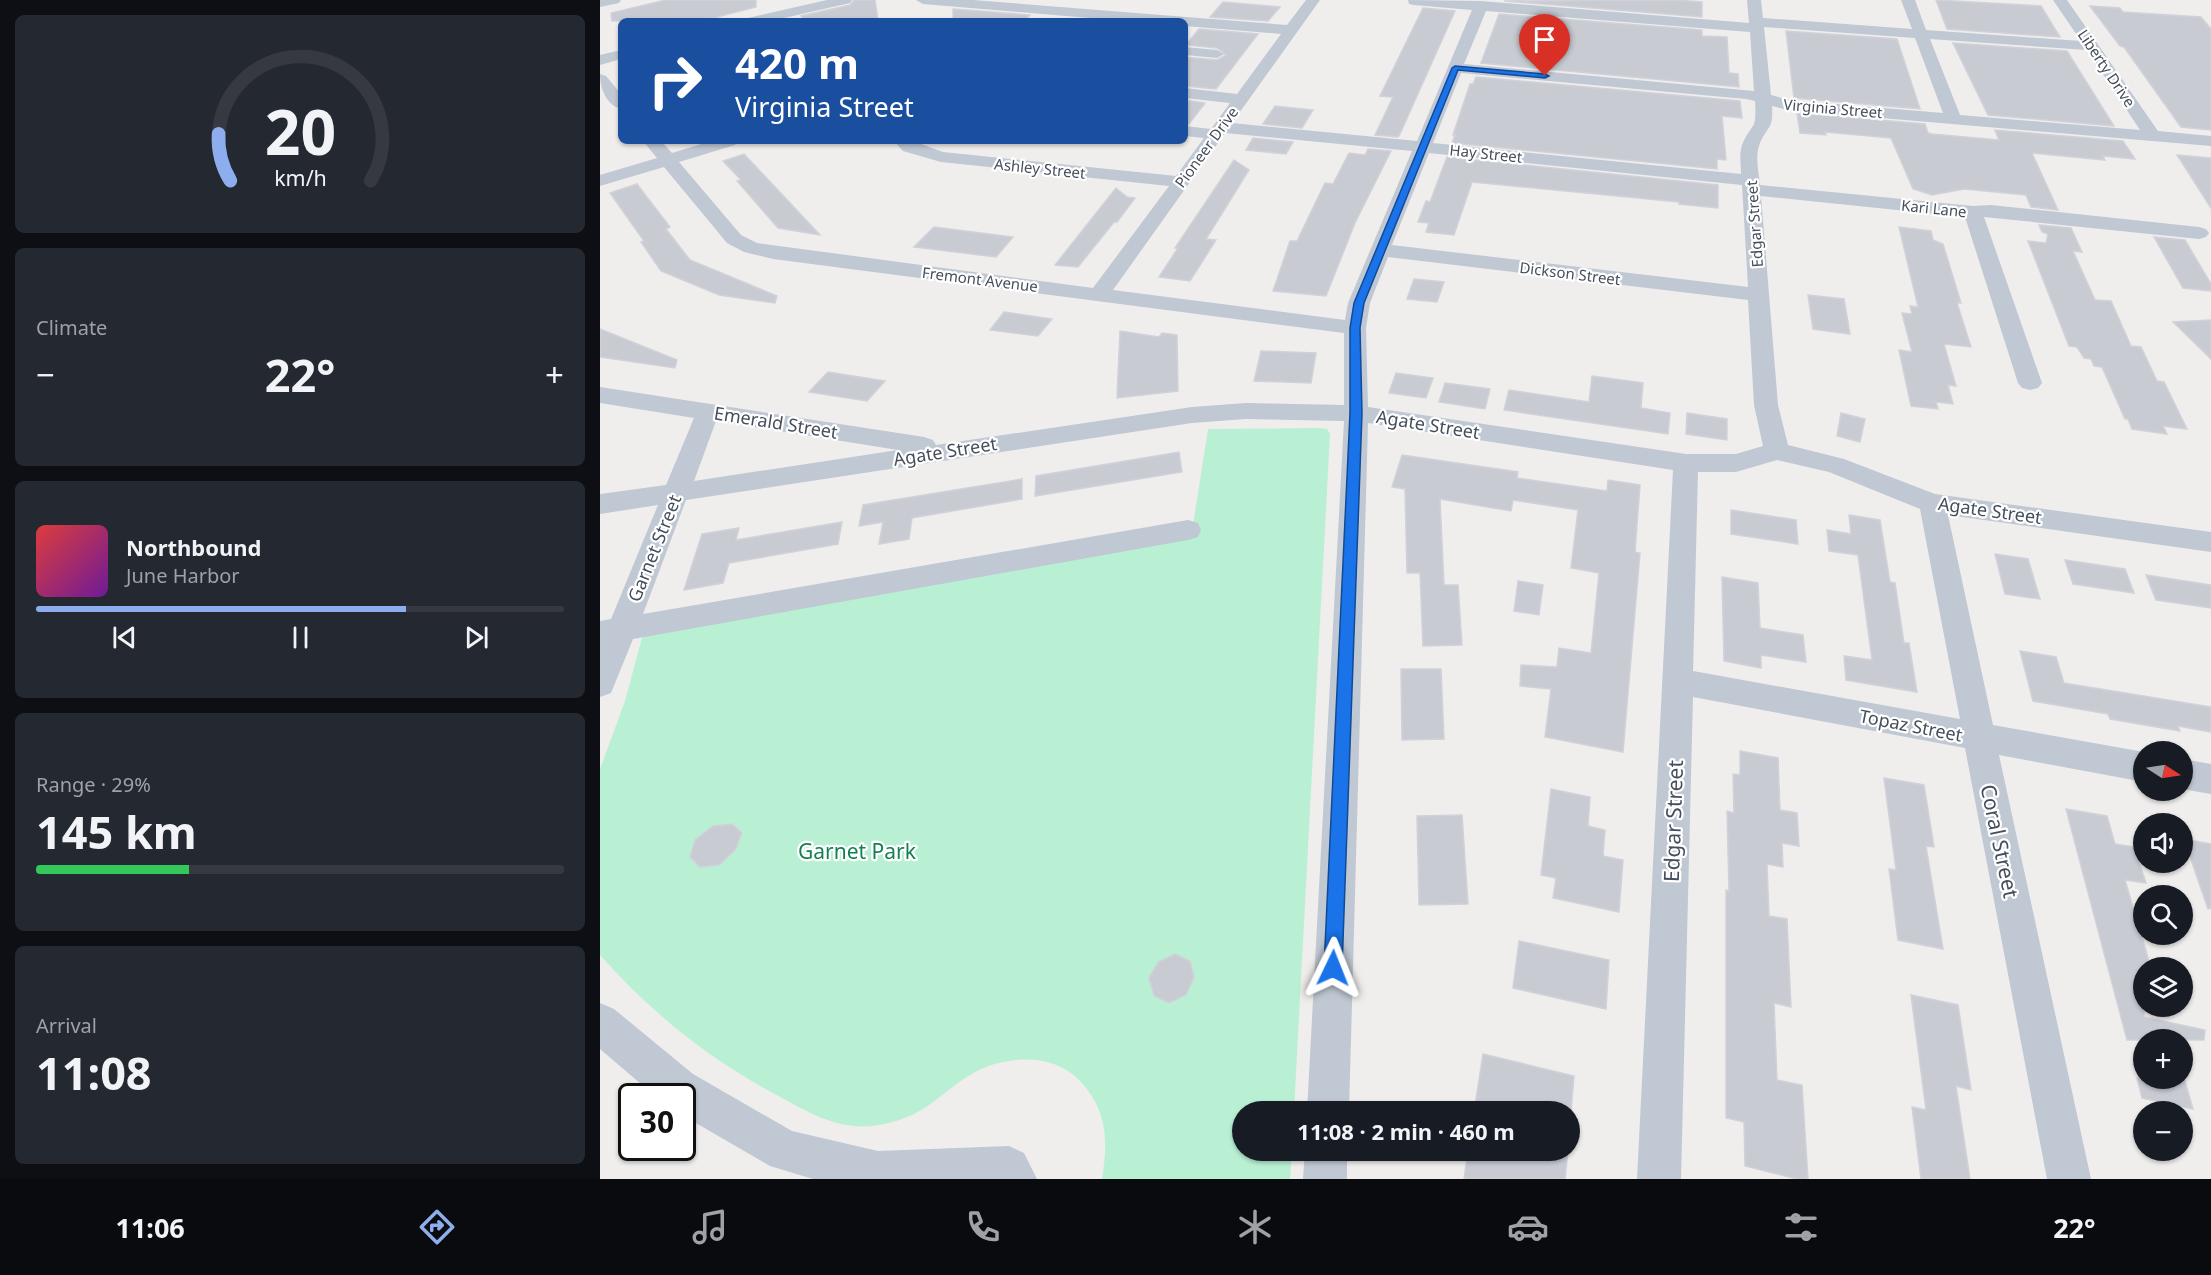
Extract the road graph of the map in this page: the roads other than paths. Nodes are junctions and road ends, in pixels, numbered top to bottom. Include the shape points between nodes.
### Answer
1 (614, 0) edge
2 (845, 0) edge
3 (923, 0) edge
4 (1313, 0) edge
5 (1754, 0) edge
6 (1908, 0) edge
7 (2060, 0) edge
8 (1414, 1) edge
9 (600, 3) edge
10 (998, 3) edge
11 (1481, 5) junction
12 (1579, 7) edge
13 (769, 18) edge
14 (978, 18) edge
15 (1146, 18) edge
16 (1188, 22) edge
17 (1756, 25) junction
18 (1291, 30) junction
19 (1921, 34) junction
20 (2092, 46) junction
21 (1188, 51) edge
22 (1217, 54) dead end
23 (618, 55) edge
24 (600, 60) edge
25 (1455, 68) junction
26 (600, 79) edge
27 (1188, 93) edge
28 (1240, 99) junction
29 (618, 100) edge
30 (1763, 100) junction
31 (1953, 119) junction
32 (1188, 131) edge
33 (1218, 131) junction
34 (2153, 136) junction
35 (2211, 141) edge
36 (655, 144) edge
37 (719, 144) edge
38 (906, 144) edge
39 (1423, 147) junction
40 (668, 160) junction
41 (600, 181) edge
42 (1180, 182) junction
43 (1751, 185) junction
44 (1973, 212) junction
45 (2199, 232) dead end
46 (1381, 250) junction
47 (1099, 295) junction
48 (1759, 295) junction
49 (1355, 328) junction
50 (2030, 383) dead end
51 (600, 395) edge
52 (708, 412) junction
53 (1356, 413) junction
54 (951, 450) junction
55 (1777, 451) junction
56 (1686, 463) junction
57 (675, 493) junction
58 (1932, 503) junction
59 (600, 504) edge
60 (1188, 530) dead end
61 (2211, 542) edge
62 (611, 631) edge
63 (1678, 681) junction
64 (600, 684) edge
65 (1979, 737) junction
66 (2133, 765) edge
67 (2193, 776) edge
68 (2211, 779) edge
69 (600, 1023) edge
70 (1328, 1101) edge
71 (1326, 1161) edge
72 (1012, 1173) edge
73 (1325, 1179) edge
74 (1659, 1179) edge
75 (2070, 1179) edge

1 - 9 street
2 - 13 street
3 - 10 street
4 - 18 street, Pioneer Drive
5 - 17 street, Edgar Street
6 - 19 street
7 - 20 street, Liberty Drive
8 - 11 street
10 - 14 street
10 - 15 street
11 - 12 street
11 - 25 street
12 - 17 street
16 - 18 street
17 - 19 street
17 - 30 street, Edgar Street
18 - 28 street, Pioneer Drive
19 - 20 street
19 - 31 street
20 - 34 street, Liberty Drive
21 - 22 street
23 - 24 street
25 - 30 street, Virginia Street via 1747,94
25 - 39 street
26 - 29 street
27 - 28 street
28 - 33 street, Pioneer Drive
30 - 31 street, Virginia Street
30 - 43 street, Edgar Street via 1764,128 1749,153
31 - 34 street, Virginia Street
32 - 33 street, Hay Street
33 - 39 street, Hay Street
33 - 42 street, Pioneer Drive
34 - 35 street, Virginia Street
36 - 40 street, Fremont Avenue
37 - 40 street
38 - 42 street, Ashley Street via 941,157
39 - 43 street, Hay Street
39 - 46 street
40 - 41 street
40 - 47 street, Fremont Avenue via 734,239 751,248
42 - 47 street, Pioneer Drive
43 - 44 street, Kari Lane
43 - 48 street, Edgar Street
44 - 45 street
44 - 50 street, Kari Lane
46 - 48 street, Dickson Street
46 - 49 street via 1359,303
47 - 49 street, Fremont Avenue
48 - 55 street, Edgar Street via 1766,405
49 - 53 street
51 - 52 street, Emerald Street
52 - 54 street, Emerald Street
52 - 57 street, Garnet Street
53 - 54 street, Agate Street via 1246,411 1192,415
53 - 56 street, Agate Street
53 - 70 street
54 - 57 street, Agate Street
55 - 56 street, Agate Street via 1736,463
55 - 58 street, Agate Street via 1835,465
56 - 63 street, Edgar Street
57 - 59 street, Agate Street
57 - 62 street, Garnet Street
58 - 61 street, Agate Street
58 - 65 street, Coral Street
60 - 62 street
62 - 64 street, Garnet Street
63 - 65 street, Topaz Street
63 - 74 street, Edgar Street
65 - 66 street, Topaz Street
65 - 75 street, Coral Street
67 - 68 street
69 - 72 street via 678,1089 785,1151 878,1173
71 - 73 street

